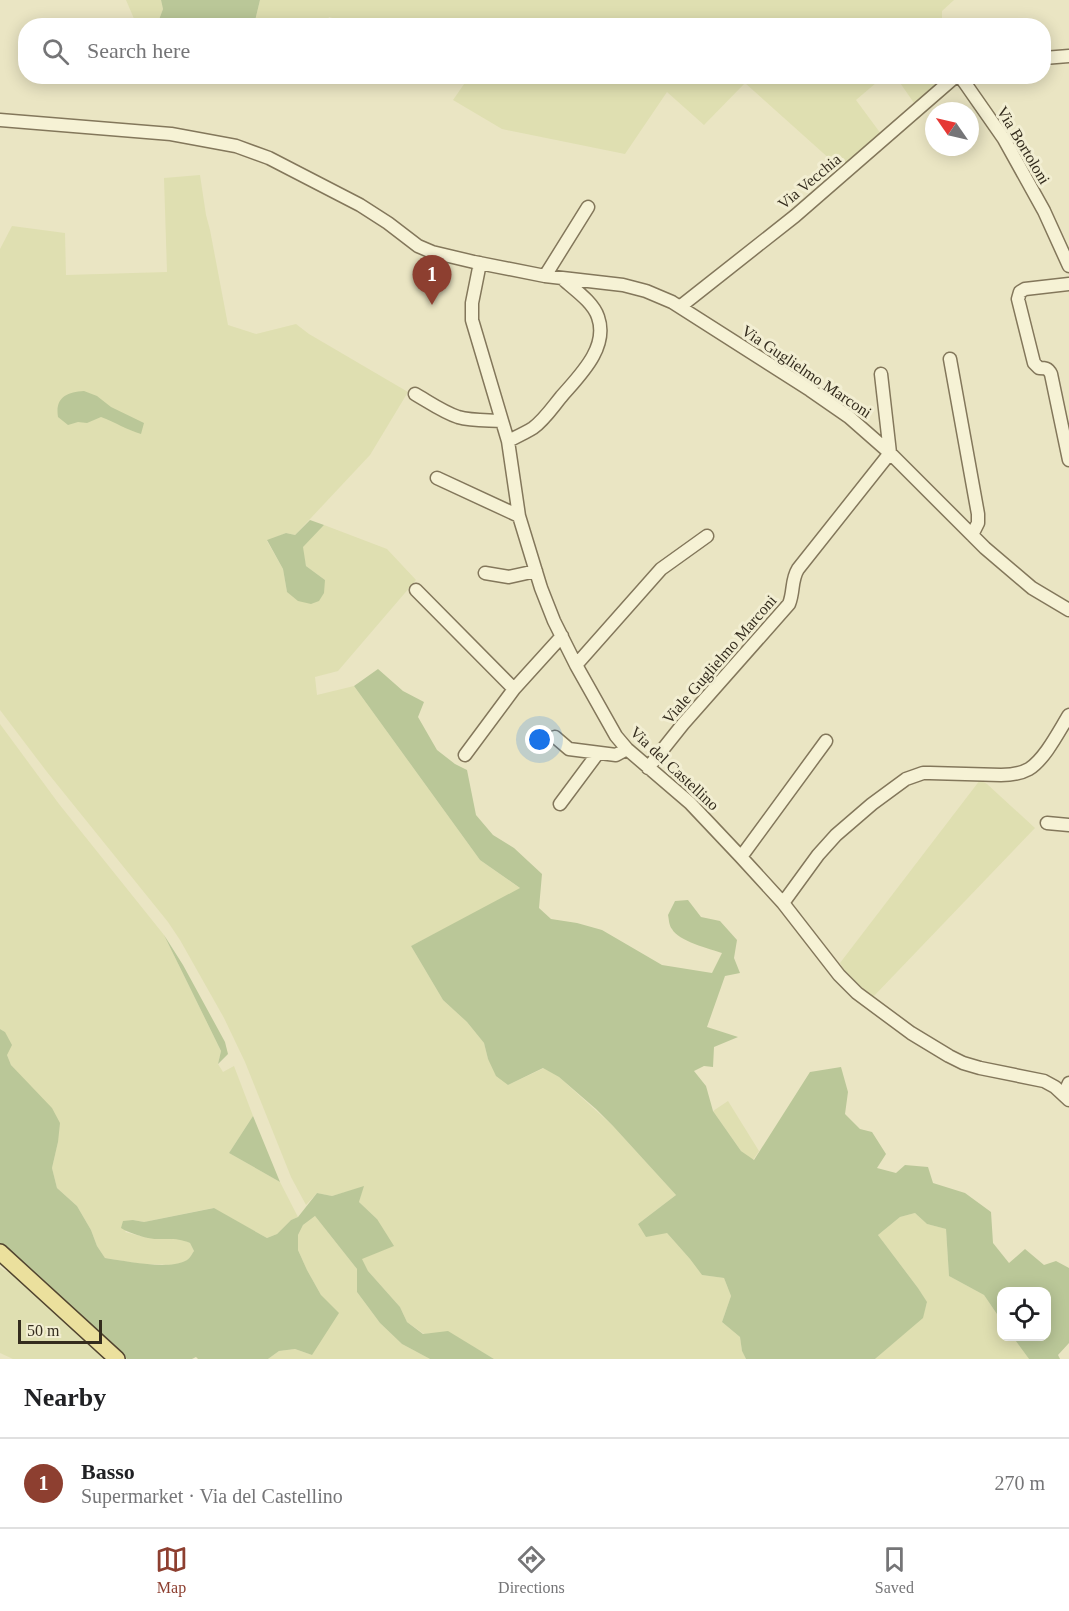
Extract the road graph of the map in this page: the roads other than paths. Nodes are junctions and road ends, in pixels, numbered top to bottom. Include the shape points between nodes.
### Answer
1 (1069, 57) edge
2 (1051, 58) edge
3 (949, 84) edge
4 (964, 84) edge
5 (0, 120) edge
6 (588, 207) dead end
7 (477, 263) junction
8 (1069, 266) edge
9 (545, 276) junction
10 (564, 280) junction
11 (1069, 284) edge
12 (681, 306) junction
13 (950, 358) dead end
14 (880, 374) dead end
15 (415, 394) dead end
16 (502, 421) junction
17 (508, 441) junction
18 (890, 453) junction
19 (1069, 460) edge
20 (437, 478) dead end
21 (519, 516) junction
22 (972, 535) junction
23 (707, 536) dead end
24 (536, 571) junction
25 (485, 573) dead end
26 (416, 590) dead end
27 (1069, 610) edge
28 (562, 636) junction
29 (576, 665) junction
30 (514, 689) junction
31 (1069, 715) edge
32 (555, 737) dead end
33 (826, 741) dead end
34 (627, 749) junction
35 (598, 753) junction
36 (465, 755) dead end
37 (648, 768) junction
38 (560, 804) dead end
39 (1047, 823) dead end
40 (1069, 825) edge
41 (741, 857) junction
42 (783, 903) junction
43 (1067, 1092) edge
44 (0, 1252) edge
45 (117, 1359) edge

1 - 2 street
3 - 12 street, Via Vecchia via 795,216
4 - 8 street, Via Bortoloni via 1004,139
5 - 7 street, Via Guglielmo Marconi via 171,134 236,146 269,158 360,205 418,246
6 - 9 street
7 - 9 street, Via Guglielmo Marconi
7 - 16 street, Via del Castellino via 472,320
9 - 10 street, Via Guglielmo Marconi
10 - 12 street, Via Guglielmo Marconi via 623,285
10 - 17 street via 598,317 598,345 584,370 541,421
11 - 19 street via 1025,289 1017,299 1034,363 1051,374
12 - 18 street, Via Guglielmo Marconi via 830,403
13 - 22 street via 978,514
14 - 18 street
15 - 16 street via 458,417
16 - 17 street, Via del Castellino
17 - 21 street, Via del Castellino
18 - 22 street, Via Guglielmo Marconi
18 - 37 street, Viale Guglielmo Marconi via 798,568 789,604
20 - 21 street
21 - 24 street, Via del Castellino
22 - 27 street, Via Guglielmo Marconi via 1032,588
23 - 29 street via 661,568
24 - 25 street via 509,577
24 - 28 street, Via del Castellino
26 - 30 street
28 - 29 street, Via del Castellino
28 - 30 street
29 - 34 street, Via del Castellino
30 - 36 street
31 - 42 street via 1035,764 1021,772 1001,776 923,773 906,780 836,835
32 - 35 street via 569,749
33 - 41 street
34 - 35 street via 616,755
34 - 37 street, Via del Castellino
35 - 38 street
37 - 41 street, Via del Castellino via 690,803
39 - 40 street
41 - 42 street, Via del Castellino
42 - 43 street, Via del Castellino via 846,984 911,1033 963,1063 1044,1081
44 - 45 main road

